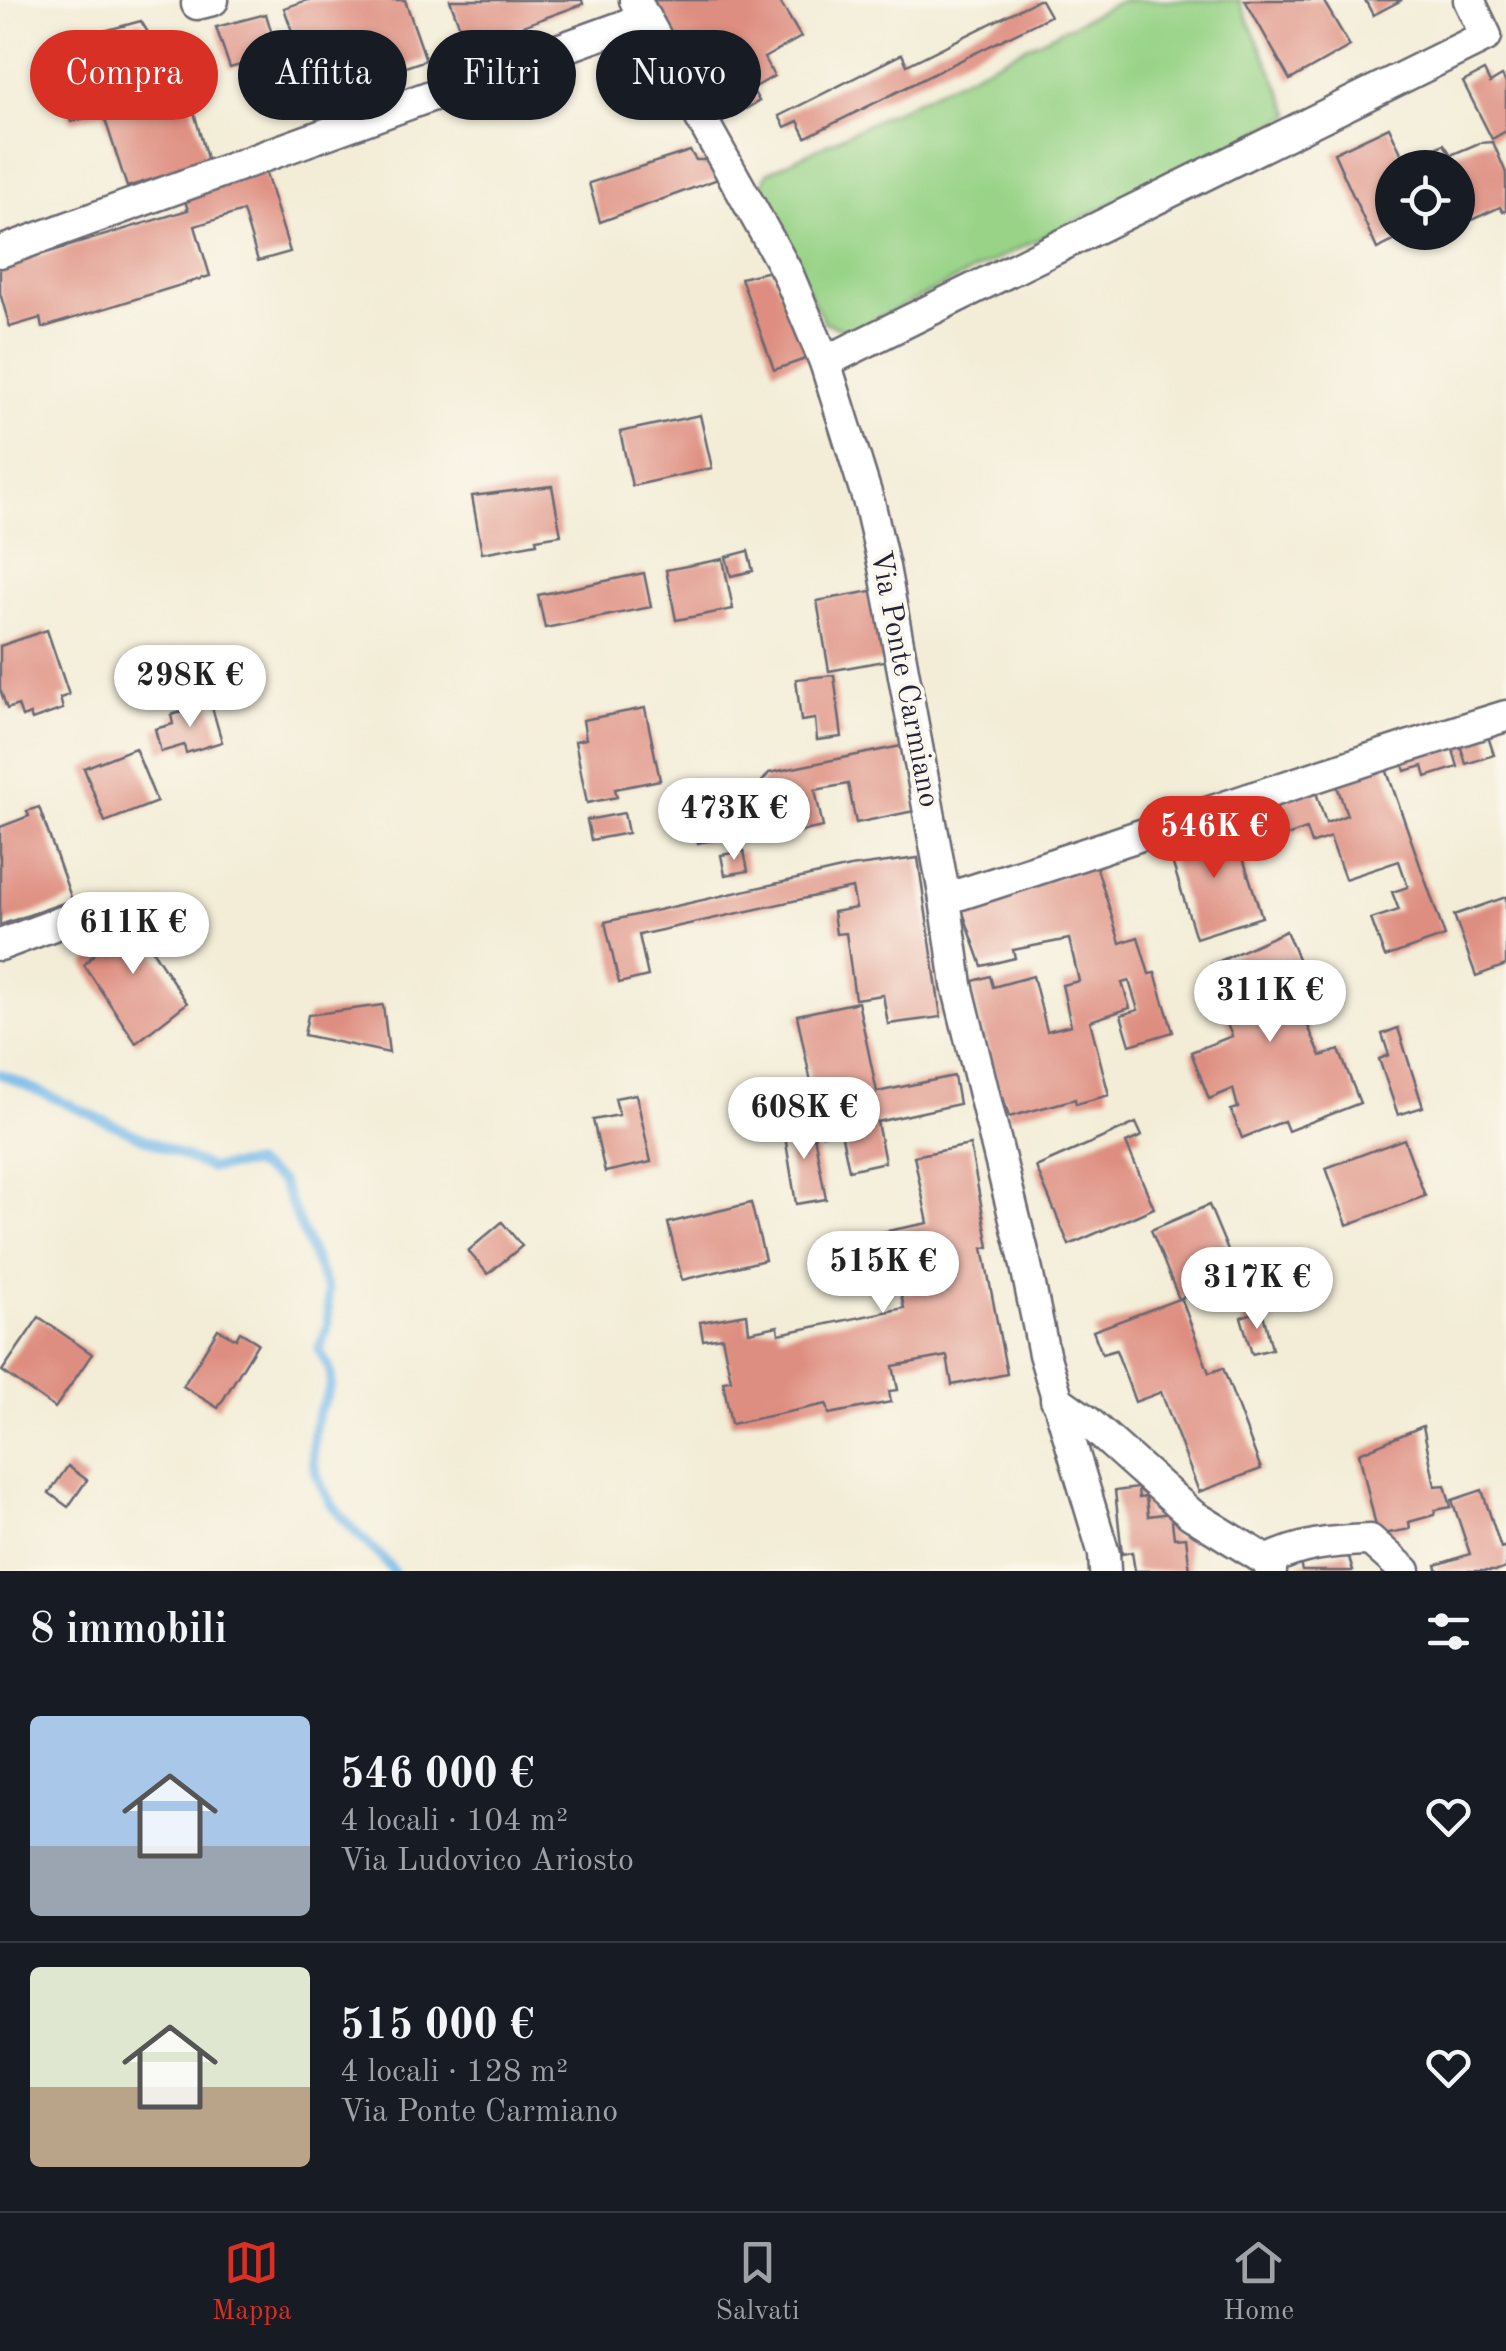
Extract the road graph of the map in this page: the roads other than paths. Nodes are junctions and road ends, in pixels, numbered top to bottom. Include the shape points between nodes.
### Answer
1 (1468, 0) edge
2 (640, 9) edge
3 (0, 252) edge
4 (825, 362) junction
5 (1506, 716) edge
6 (945, 900) junction
7 (83, 914) dead end
8 (0, 945) edge
9 (1056, 1399) junction
10 (1269, 1566) edge
11 (1105, 1571) edge
12 (1405, 1571) edge

1 - 4 street via 1486,36
2 - 3 street
2 - 4 street, Via Ponte Carmiano via 787,272
4 - 6 street, Via Ponte Carmiano via 884,567
5 - 6 street
6 - 9 street, Via Ponte Carmiano via 957,985
7 - 8 street
9 - 10 street via 1192,1514
9 - 11 street, Via Ponte Carmiano
10 - 12 street via 1288,1551 1321,1542 1370,1540

